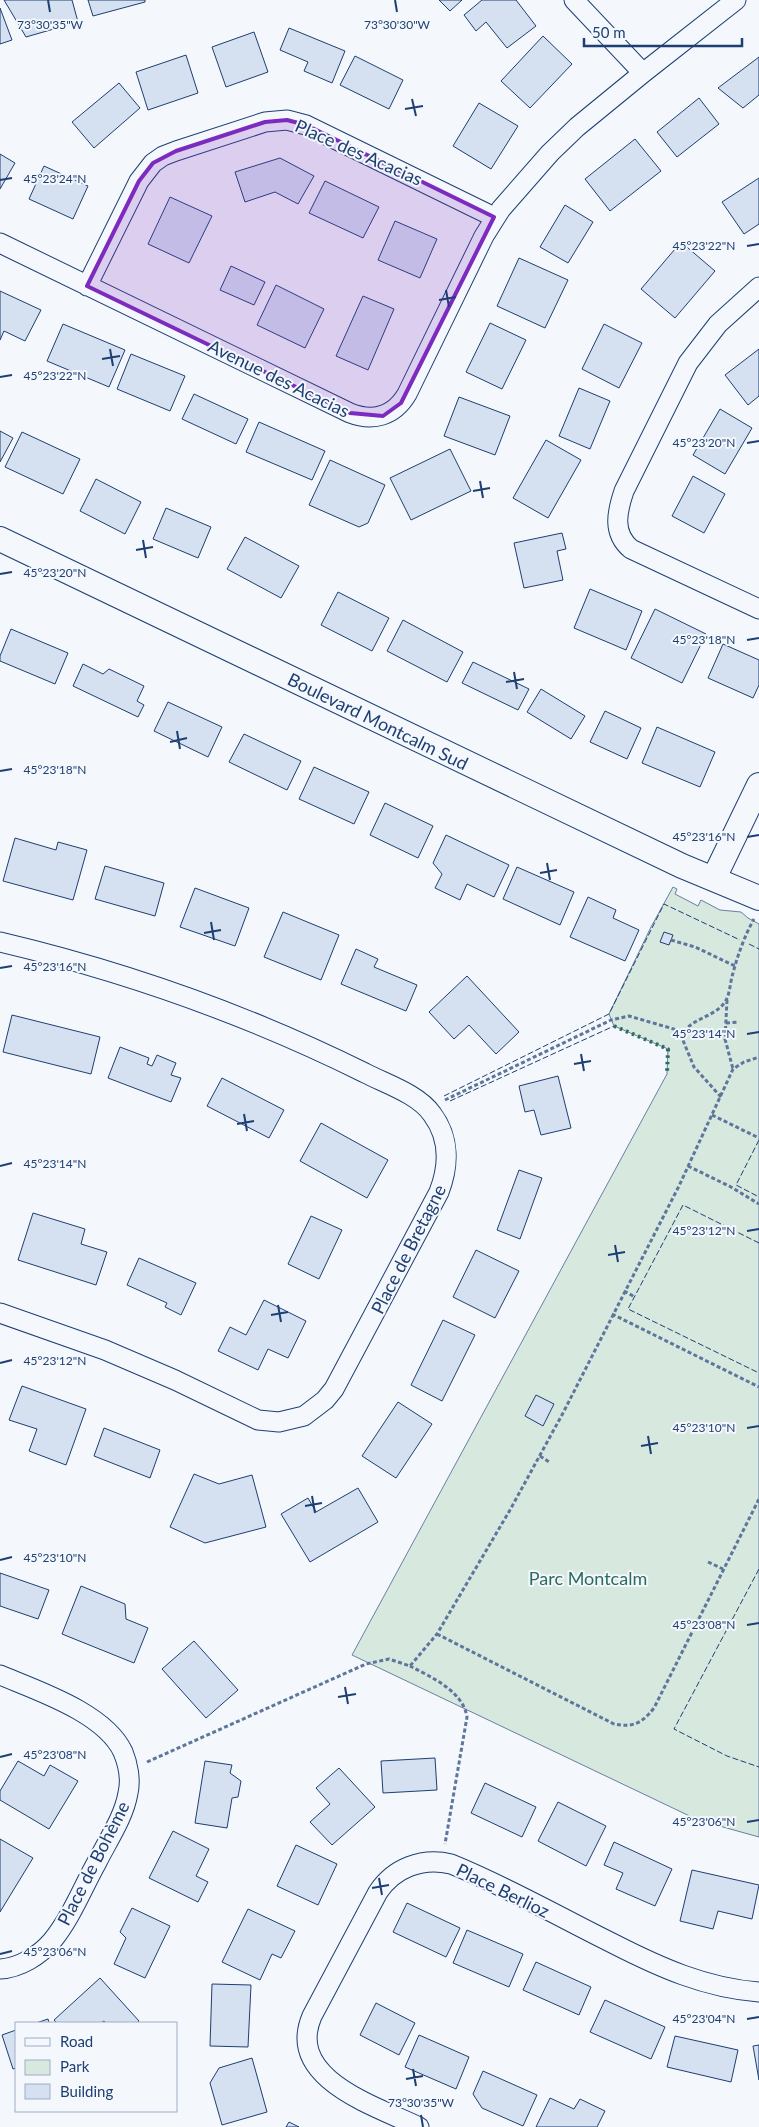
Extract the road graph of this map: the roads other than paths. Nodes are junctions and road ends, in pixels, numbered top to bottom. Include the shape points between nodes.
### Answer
1 (574, 0) edge
2 (736, 0) edge
3 (643, 73) junction
4 (494, 218) junction
5 (0, 243) edge
6 (88, 286) junction
7 (759, 287) edge
8 (0, 539) edge
9 (759, 609) edge
10 (759, 785) edge
11 (714, 878) junction
12 (759, 905) edge
13 (0, 942) edge
14 (0, 1313) edge
15 (0, 1675) edge
16 (0, 1969) edge
17 (759, 1992) edge
18 (419, 2127) edge

1 - 3 street
2 - 3 street, Avenue des Acacias
3 - 4 street, Avenue des Acacias via 562,140
4 - 6 street, Place des Acacias via 306,125 287,120 264,122 162,156 153,163 139,181
4 - 6 street, Avenue des Acacias via 407,394 395,410 383,416 369,418 350,413
5 - 6 street, Avenue des Acacias
7 - 9 street via 718,324 688,363 624,491 617,522 624,544 631,549
8 - 11 street, Boulevard Montcalm Sud via 682,866
10 - 11 street
11 - 12 street, Boulevard Montcalm Sud
13 - 14 street, Place de Bretagne via 93,966 203,1002 321,1052 414,1098 428,1108 439,1124 447,1166 439,1192 334,1389 314,1410 292,1420 267,1422 253,1418 114,1353
15 - 16 street, Place de Bohème via 84,1714 107,1731 126,1760 129,1790 117,1822 52,1941 29,1960
17 - 18 street, Place Berlioz via 718,1986 661,1968 451,1864 434,1861 406,1868 388,1879 378,1892 308,2024 306,2043 319,2071 337,2086

